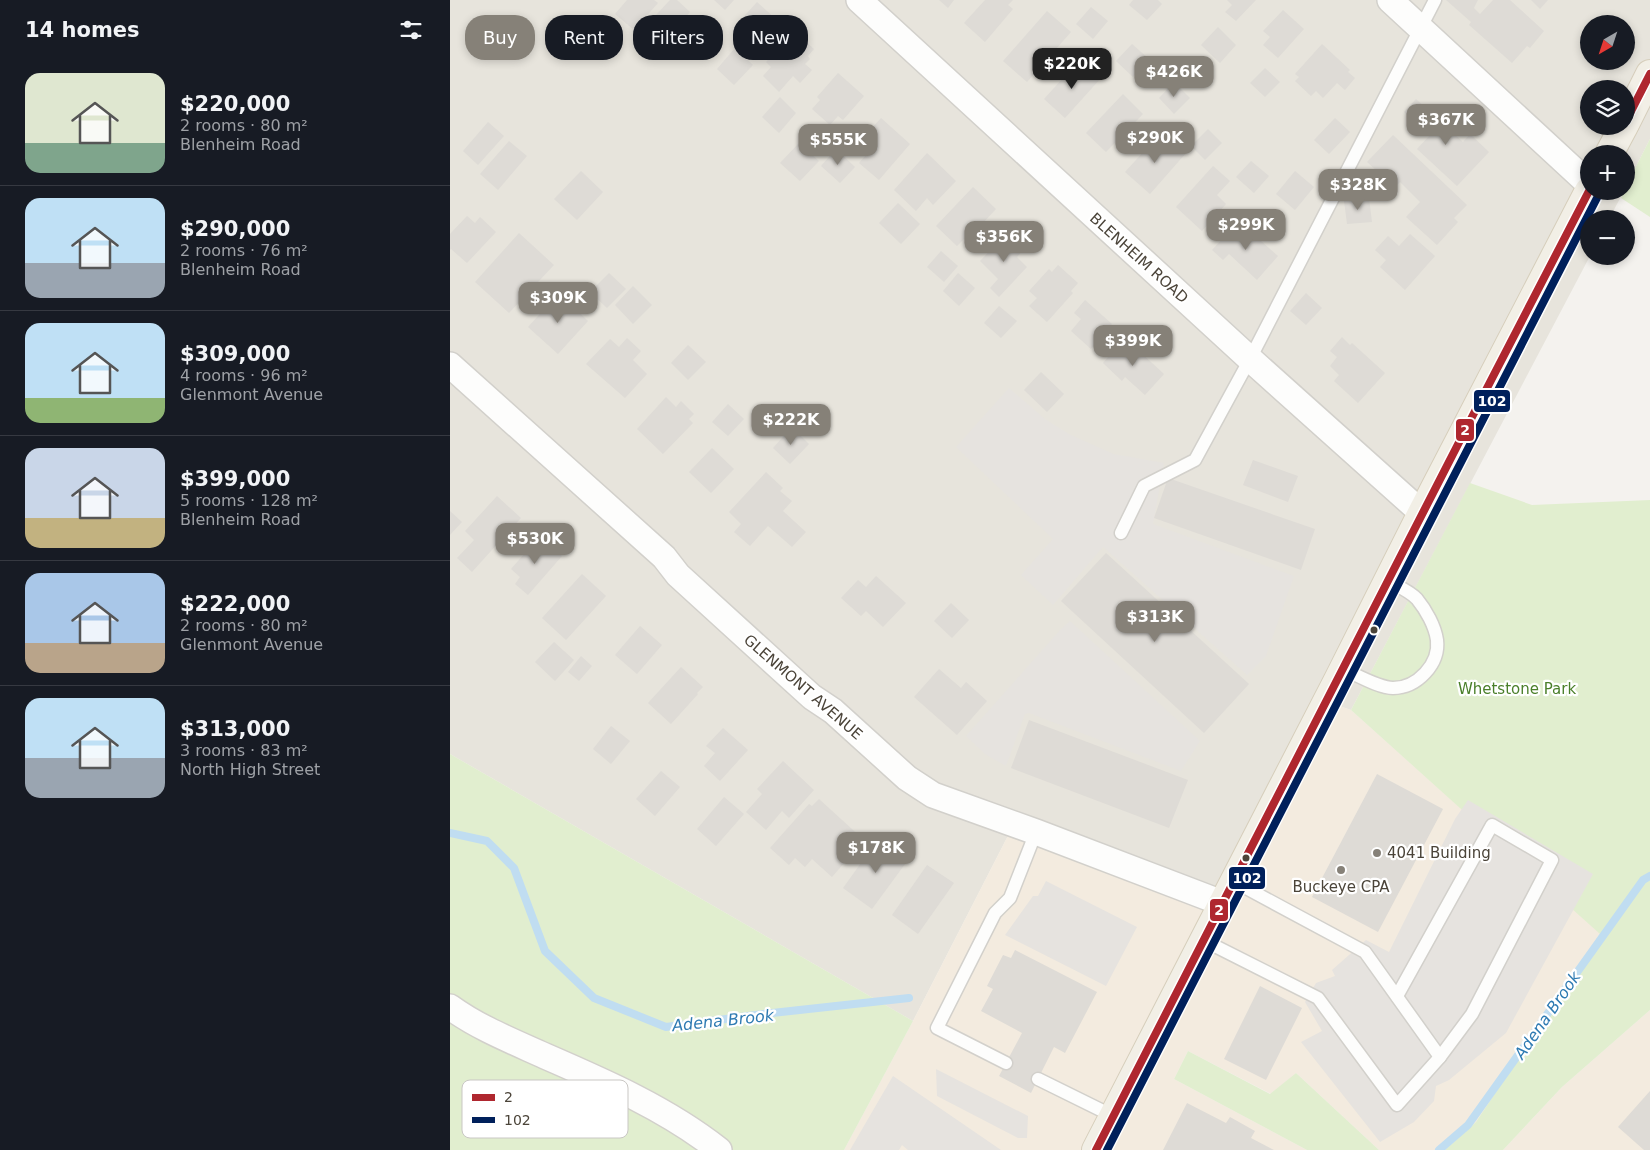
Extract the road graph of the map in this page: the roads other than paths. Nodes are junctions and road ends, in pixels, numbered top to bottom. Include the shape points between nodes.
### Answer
1 (859, 0) edge
2 (1390, 0) edge
3 (1435, 0) edge
4 (1420, 28) junction
5 (1650, 74) edge
6 (1635, 104) edge
7 (1580, 176) edge
8 (1584, 200) edge
9 (1250, 359) junction
10 (450, 365) edge
11 (1422, 513) junction
12 (1121, 533) dead end
13 (1388, 580) junction
14 (1343, 669) junction
15 (1036, 832) junction
16 (1228, 892) junction
17 (1203, 940) junction
18 (1397, 996) junction
19 (450, 1007) edge
20 (1440, 1057) junction
21 (1006, 1063) dead end
22 (1038, 1079) dead end
23 (596, 1080) edge
24 (628, 1095) edge
25 (1113, 1116) junction
26 (719, 1150) edge
27 (1096, 1150) edge

1 - 9 street, BLENHEIM ROAD
2 - 4 street
3 - 4 lane
4 - 7 street
4 - 9 lane
5 - 6 main road
8 - 11 main road
9 - 11 street, BLENHEIM ROAD
9 - 12 lane via 1195,460 1144,486
10 - 15 street, GLENMONT AVENUE via 664,557 678,575 753,644 906,778 934,796
11 - 13 main road
13 - 14 main road
13 - 14 lane via 1422,605 1438,641 1435,657 1426,672 1406,687 1385,687
14 - 16 main road
15 - 16 street, GLENMONT AVENUE
15 - 21 lane via 1010,898 996,914 937,1028
16 - 17 main road
16 - 18 lane via 1365,952
17 - 20 lane via 1318,998 1397,1105
17 - 25 main road
18 - 20 lane
18 - 20 lane via 1492,825 1552,860 1472,1014
19 - 23 street via 499,1035
22 - 25 lane
24 - 26 street
25 - 27 main road

